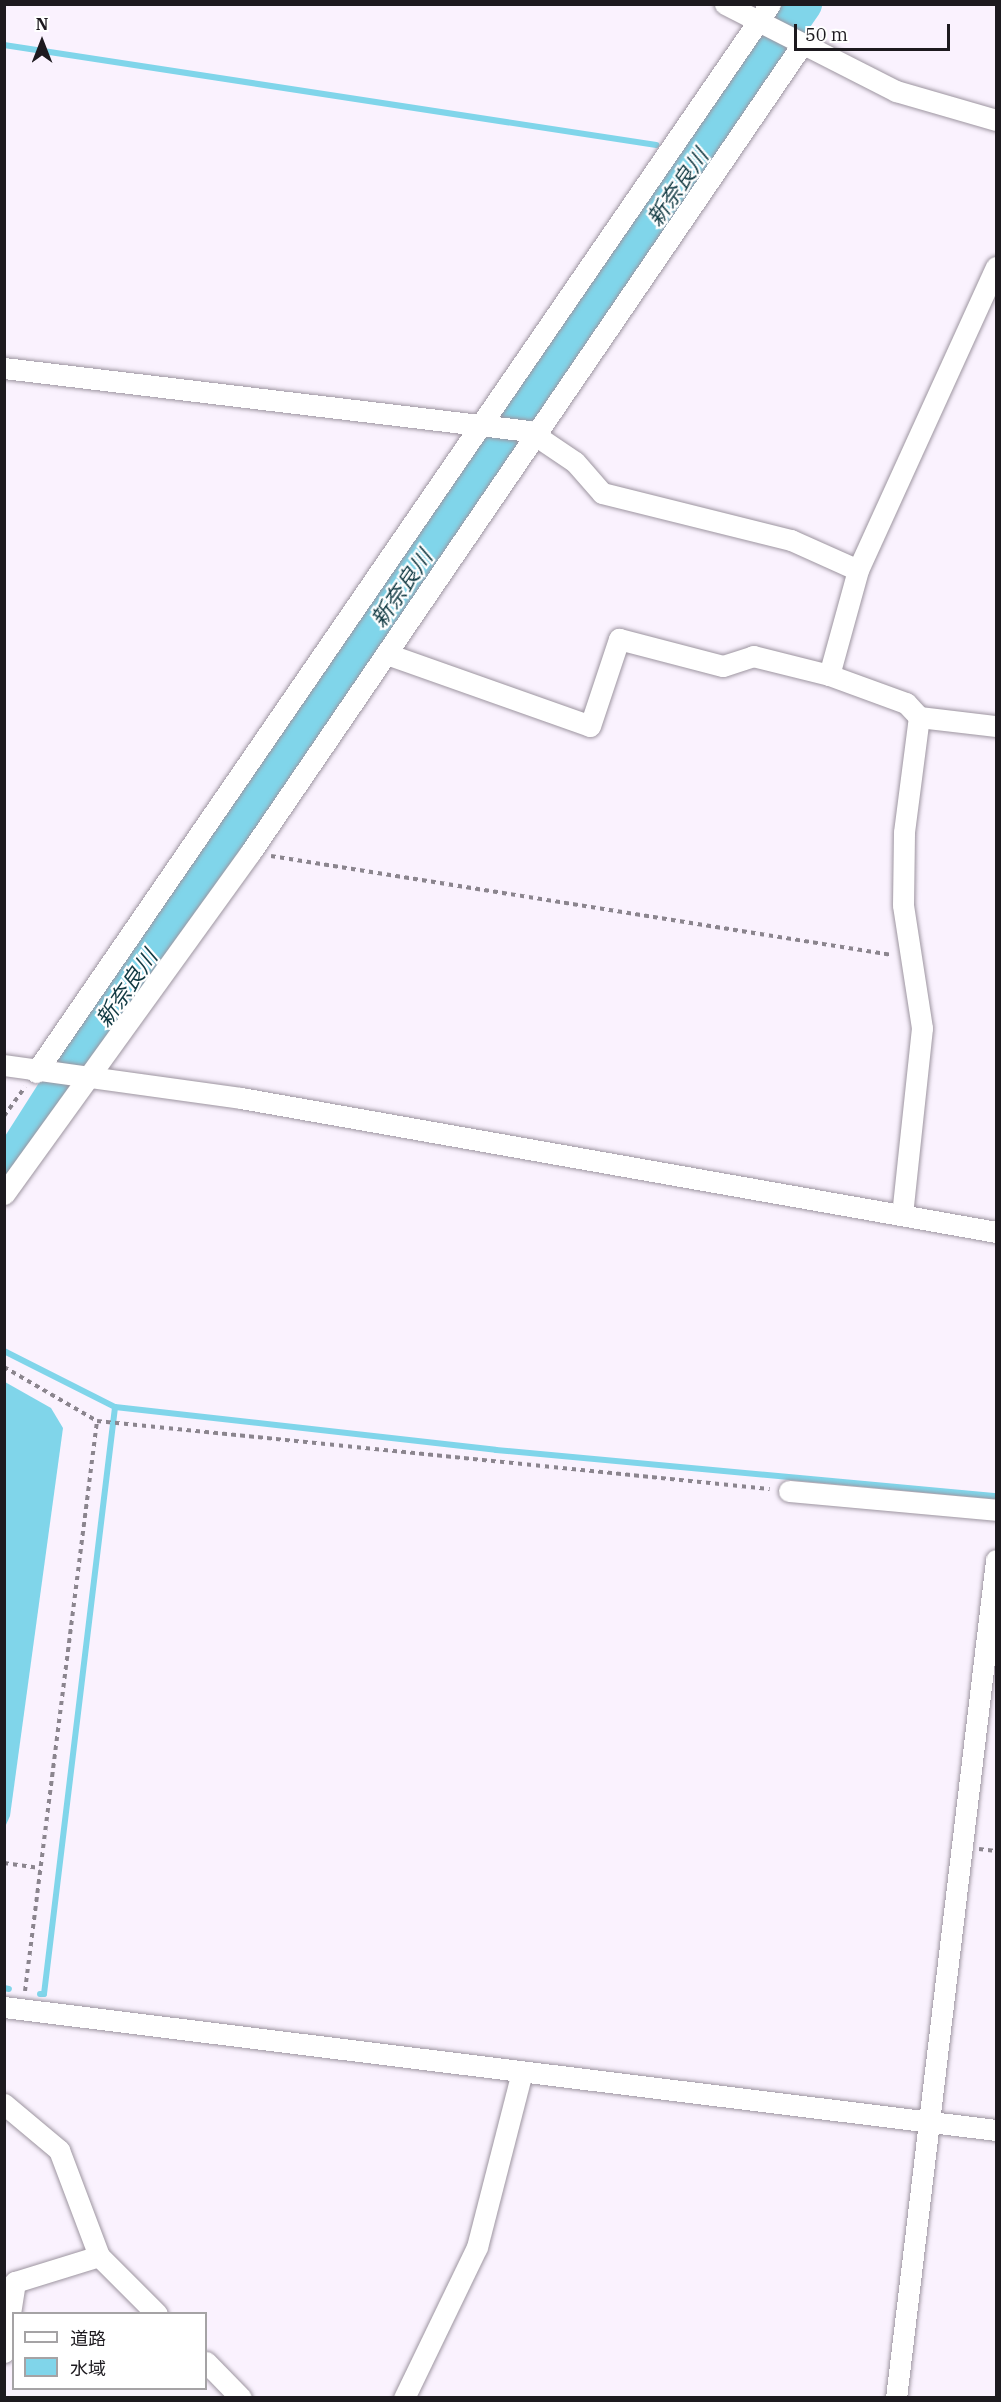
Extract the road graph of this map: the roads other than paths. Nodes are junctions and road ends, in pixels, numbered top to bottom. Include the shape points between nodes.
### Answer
1 (725, 4) edge
2 (770, 4) edge
3 (762, 24) junction
4 (798, 44) junction
5 (996, 120) edge
6 (996, 267) edge
7 (4, 368) edge
8 (484, 426) junction
9 (533, 434) junction
10 (858, 570) junction
11 (387, 654) junction
12 (829, 675) junction
13 (919, 717) junction
14 (996, 726) edge
15 (4, 1065) edge
16 (41, 1072) junction
17 (85, 1078) junction
18 (4, 1194) edge
19 (902, 1215) junction
20 (996, 1232) edge
21 (789, 1491) road end
22 (996, 1510) edge
23 (996, 1560) edge
24 (13, 2008) edge
25 (522, 2072) junction
26 (4, 2104) edge
27 (930, 2122) junction
28 (996, 2130) edge
29 (99, 2256) junction
30 (156, 2312) edge
31 (4, 2352) edge
32 (207, 2363) edge
33 (241, 2397) edge
34 (404, 2397) edge
35 (896, 2397) edge

1 - 3 street
2 - 3 street
3 - 4 street
3 - 8 street
4 - 5 street via 896,91
4 - 9 street
6 - 10 street
7 - 8 street
8 - 9 street
8 - 16 street
9 - 10 street via 575,462 602,493 791,540
9 - 11 street
10 - 12 street
11 - 12 street via 590,726 619,639 723,666 753,656
11 - 17 street via 250,853
12 - 13 street via 906,703
13 - 14 street
13 - 19 street via 904,832 903,905 922,1028
15 - 16 street
16 - 17 street
17 - 18 street
17 - 19 street via 241,1098
19 - 20 street
21 - 22 street
23 - 27 street
24 - 25 street
25 - 27 street
25 - 34 street via 477,2247
26 - 29 street via 59,2150
27 - 28 street
27 - 35 street
29 - 30 street
29 - 31 street via 15,2282
32 - 33 street

